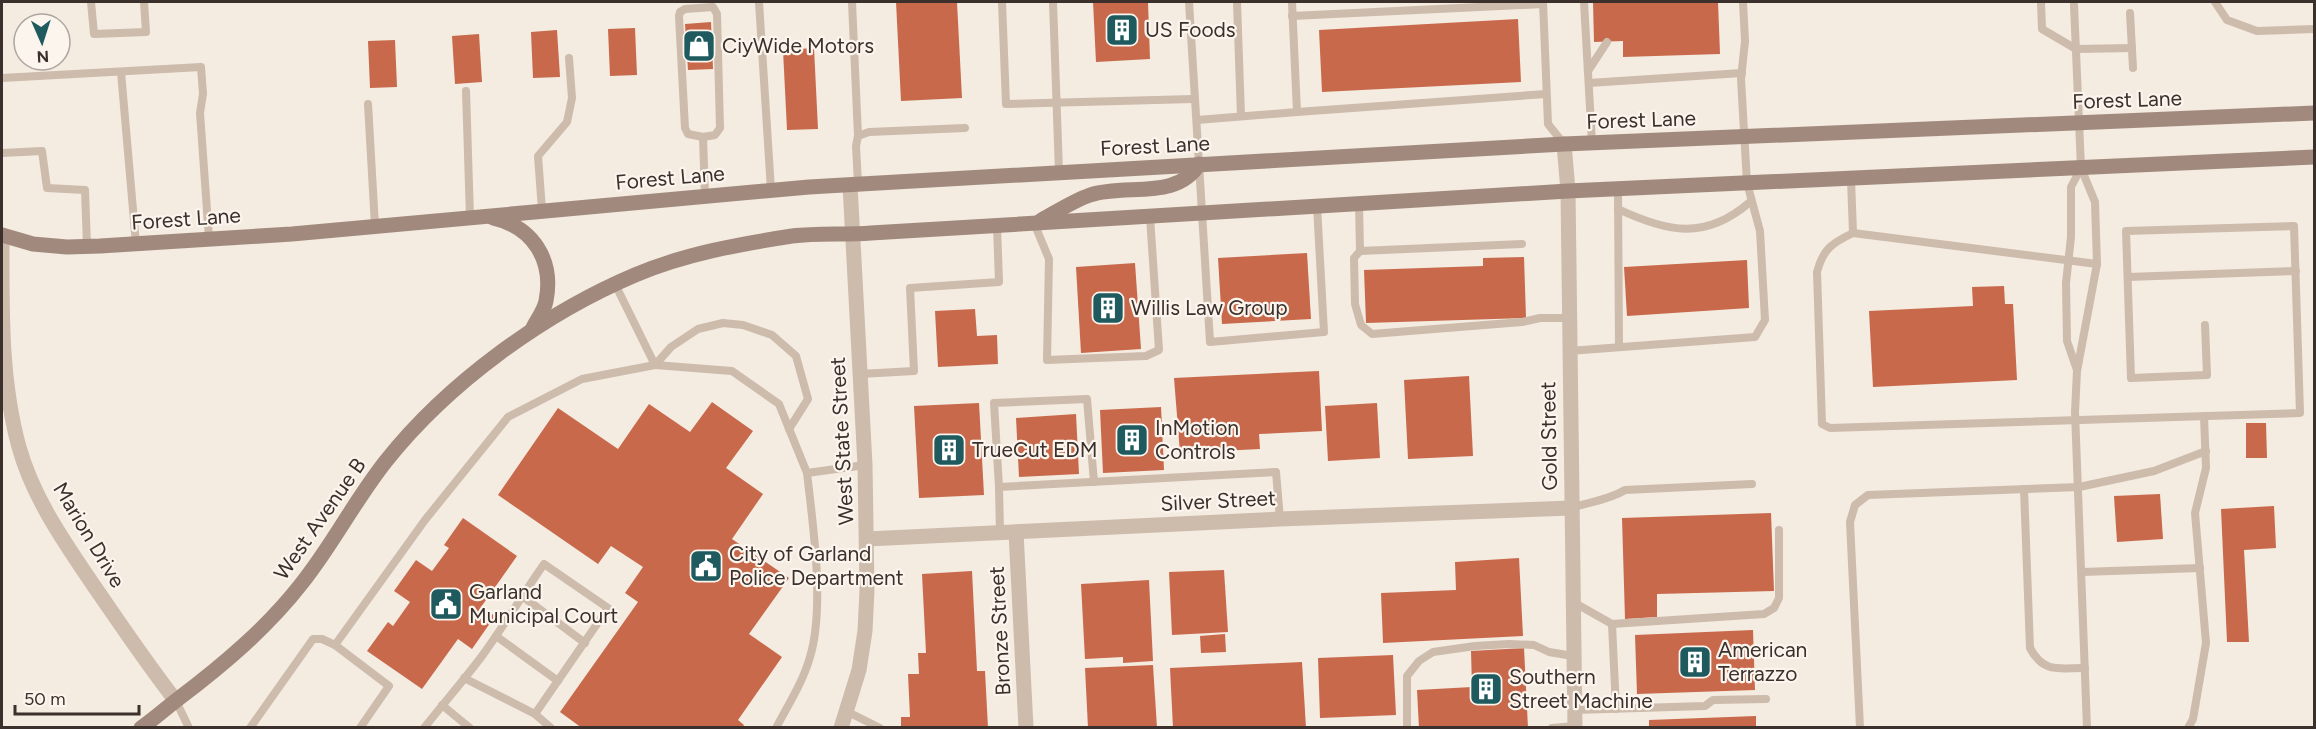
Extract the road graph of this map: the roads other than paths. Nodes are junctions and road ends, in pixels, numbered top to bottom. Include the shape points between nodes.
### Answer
1 (91, 2) edge
2 (144, 2) edge
3 (759, 2) edge
4 (852, 2) edge
5 (1002, 2) edge
6 (1053, 2) edge
7 (1189, 2) edge
8 (1237, 2) edge
9 (1292, 2) edge
10 (1584, 2) edge
11 (1743, 2) edge
12 (2040, 2) edge
13 (2215, 2) edge
14 (1543, 3) edge
15 (2074, 3) edge
16 (2130, 13) dead end
17 (1293, 16) junction
18 (2314, 29) edge
19 (1607, 42) dead end
20 (2132, 48) junction
21 (2076, 50) junction
22 (569, 58) dead end
23 (2133, 68) dead end
24 (1588, 71) junction
25 (121, 72) junction
26 (1742, 73) junction
27 (2, 78) edge
28 (1589, 82) junction
29 (466, 91) dead end
30 (1546, 94) junction
31 (1193, 99) junction
32 (368, 104) dead end
33 (1055, 104) junction
34 (1297, 112) junction
35 (2314, 112) edge
36 (1241, 116) junction
37 (1197, 120) junction
38 (2079, 123) junction
39 (964, 128) dead end
40 (858, 136) junction
41 (1744, 136) junction
42 (703, 137) junction
43 (1592, 143) junction
44 (1564, 144) junction
45 (2, 153) edge
46 (2314, 157) edge
47 (1199, 164) junction
48 (2081, 168) junction
49 (1059, 172) junction
50 (1851, 179) junction
51 (1747, 183) junction
52 (854, 184) junction
53 (1618, 189) junction
54 (771, 190) junction
55 (1568, 191) junction
56 (705, 196) junction
57 (1750, 202) junction
58 (1359, 204) junction
59 (1317, 206) junction
60 (1618, 209) junction
61 (542, 210) junction
62 (1203, 213) junction
63 (477, 216) junction
64 (1150, 217) junction
65 (1034, 223) junction
66 (375, 226) junction
67 (997, 226) junction
68 (2, 229) edge
69 (1853, 233) junction
70 (852, 234) junction
71 (2, 235) edge
72 (210, 238) junction
73 (136, 244) junction
74 (1522, 244) dead end
75 (87, 246) junction
76 (1360, 251) junction
77 (2069, 261) junction
78 (2097, 264) junction
79 (2296, 271) junction
80 (2128, 277) junction
81 (615, 284) junction
82 (2, 291) edge
83 (1569, 318) junction
84 (2205, 325) dead end
85 (531, 333) junction
86 (1619, 347) junction
87 (1569, 351) junction
88 (655, 365) junction
89 (2077, 371) junction
90 (860, 374) junction
91 (2204, 416) junction
92 (2076, 420) junction
93 (789, 429) junction
94 (2206, 451) junction
95 (865, 465) junction
96 (807, 473) junction
97 (1094, 482) junction
98 (1752, 484) dead end
99 (2079, 486) junction
100 (999, 488) junction
101 (2024, 489) junction
102 (1571, 508) junction
103 (1280, 519) junction
104 (1779, 530) dead end
105 (1008, 533) junction
106 (867, 539) junction
107 (2200, 568) junction
108 (2082, 572) junction
109 (522, 596) junction
110 (1573, 602) junction
111 (1612, 624) junction
112 (496, 636) junction
113 (585, 643) junction
114 (335, 645) junction
115 (1573, 656) junction
116 (2085, 668) junction
117 (464, 678) junction
118 (558, 681) junction
119 (1766, 699) dead end
120 (176, 701) junction
121 (442, 705) junction
122 (1616, 709) junction
123 (1574, 710) junction
124 (846, 711) junction
125 (535, 714) junction
126 (1575, 727) edge
127 (141, 728) edge
128 (189, 728) edge
129 (250, 728) edge
130 (360, 728) edge
131 (424, 728) edge
132 (470, 728) edge
133 (550, 728) edge
134 (776, 728) edge
135 (841, 728) edge
136 (880, 728) edge
137 (1026, 728) edge
138 (1407, 728) edge
139 (1552, 728) edge
140 (1860, 728) edge
141 (2087, 728) edge
142 (2188, 728) edge

1 - 2 lane via 94,34 146,32
3 - 54 lane
4 - 40 lane
5 - 33 lane via 1006,104
6 - 33 lane
7 - 31 lane
8 - 36 lane
9 - 17 lane
10 - 24 lane
11 - 26 lane
12 - 21 lane via 2042,29
13 - 18 lane via 2227,20 2257,31
14 - 17 lane
14 - 30 lane
15 - 21 lane
16 - 20 lane
17 - 34 lane
19 - 24 lane
20 - 21 lane
20 - 23 lane
21 - 38 lane
22 - 61 lane via 572,98 567,123 538,156
24 - 28 lane
25 - 27 lane
25 - 72 lane via 201,68 200,113
25 - 73 lane
26 - 28 lane
26 - 41 lane
28 - 43 lane
29 - 63 lane
30 - 34 lane
30 - 44 lane via 1548,124
31 - 33 lane
31 - 37 lane
32 - 66 lane
33 - 49 lane
34 - 36 lane
35 - 38 main road, Forest Lane
36 - 37 lane
37 - 47 lane
38 - 41 main road, Forest Lane
38 - 48 lane
39 - 40 lane via 869,132
40 - 52 lane
41 - 43 main road, Forest Lane
41 - 51 lane
42 - 42 lane via 715,135 720,128 717,14 712,7 685,9 679,16 685,128 693,137
42 - 56 lane
43 - 44 main road, Forest Lane
44 - 47 main road, Forest Lane
44 - 55 street, Gold Street
45 - 75 lane via 42,151 47,189 85,190
46 - 48 main road
47 - 49 main road, Forest Lane
47 - 62 lane
47 - 65 main road via 1193,176 1180,184 1091,195
48 - 50 main road
48 - 77 lane via 2071,187
48 - 78 lane via 2095,202
49 - 52 main road, Forest Lane
50 - 51 main road
50 - 69 lane
51 - 53 main road
51 - 57 lane
52 - 54 main road, Forest Lane
52 - 70 street, West State Street
53 - 55 main road
53 - 60 lane
54 - 56 main road, Forest Lane
55 - 58 main road
55 - 83 street, Gold Street
56 - 61 main road, Forest Lane
57 - 60 lane via 1737,214 1700,229 1662,227
57 - 86 lane via 1760,231 1765,320 1755,337
58 - 59 main road
58 - 76 lane
59 - 62 main road
59 - 62 lane via 1324,332 1210,342
60 - 86 lane
61 - 63 main road, Forest Lane
62 - 64 main road
63 - 66 main road, Forest Lane
63 - 85 main road via 506,221 528,234 540,247 548,270 546,301
64 - 65 main road
64 - 65 lane via 1159,350 1146,356 1047,360 1048,259
65 - 67 main road
66 - 72 main road, Forest Lane
67 - 70 main road
67 - 90 lane via 999,282 910,288 914,371
68 - 71 street, Marion Drive
69 - 77 lane
69 - 92 lane via 1828,247 1817,272 1822,424 1830,428
70 - 81 main road via 794,236 756,243 672,262
70 - 90 street, West State Street
71 - 75 main road, Forest Lane via 33,244
71 - 82 street, Marion Drive
72 - 73 main road, Forest Lane
73 - 75 main road, Forest Lane
74 - 76 lane
76 - 83 lane via 1354,258 1355,304 1361,324 1372,334
77 - 78 lane
77 - 89 lane via 2067,341
78 - 89 lane
79 - 80 lane
79 - 80 lane via 2294,225 2126,231
79 - 91 lane via 2300,413
80 - 84 lane via 2131,378 2207,375
81 - 85 main road
81 - 88 lane
82 - 120 street, Marion Drive via 5,377 19,448 41,503 145,661
83 - 87 street, Gold Street
85 - 120 main road, West Avenue B via 479,369 414,429 386,461 286,603 214,672
86 - 87 lane
87 - 102 street, Gold Street
88 - 93 lane via 732,370 779,404
88 - 93 lane via 671,346 698,329 723,323 743,324 772,335 796,356 808,399
88 - 114 lane via 582,379 508,417 425,520
89 - 92 lane
90 - 95 street, West State Street
91 - 92 lane
91 - 94 lane
92 - 99 lane
93 - 96 lane
94 - 99 lane via 2154,471
94 - 107 lane via 2195,513
95 - 96 lane
95 - 106 street, West State Street
96 - 134 lane via 818,602 810,656
97 - 100 lane
97 - 100 lane via 1087,399 994,403
97 - 103 lane via 1276,472
98 - 102 lane via 1625,490 1614,497
99 - 101 lane
99 - 108 lane
100 - 105 lane
101 - 116 lane via 2030,648 2037,661 2049,668
101 - 140 lane via 1868,495 1856,505 1850,522
102 - 103 street, Silver Street
102 - 110 street, Gold Street
103 - 105 street, Silver Street
104 - 111 lane via 1779,598 1774,608 1764,614
105 - 106 street, Silver Street
105 - 137 street, Bronze Street
106 - 124 street, West State Street via 865,631 859,670
107 - 108 lane
107 - 142 lane via 2206,643 2193,719
108 - 116 lane
109 - 112 lane
109 - 113 lane
109 - 113 lane via 544,564 608,608
110 - 111 lane
110 - 115 street, Gold Street
111 - 122 lane
112 - 117 lane
112 - 118 lane
113 - 118 lane
114 - 129 lane via 313,639
114 - 130 lane via 389,686
115 - 123 street, Gold Street
115 - 138 lane via 1534,645 1509,644 1432,652 1407,676
116 - 141 lane
117 - 121 lane
117 - 125 lane
118 - 125 lane
119 - 122 lane
120 - 127 main road, West Avenue B
120 - 128 lane
121 - 131 lane
121 - 132 lane
122 - 123 lane
123 - 126 street, Gold Street
124 - 135 street, West State Street
124 - 136 lane
125 - 133 lane
126 - 139 lane

